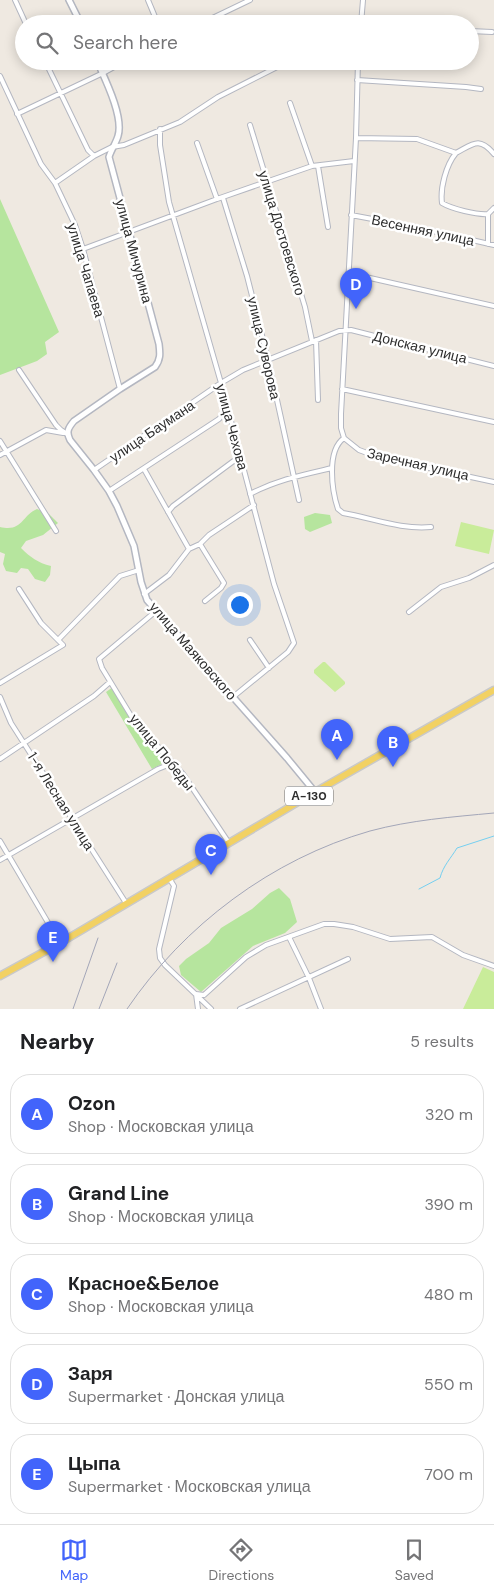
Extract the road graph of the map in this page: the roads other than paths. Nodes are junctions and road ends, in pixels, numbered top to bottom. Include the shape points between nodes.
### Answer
1 (15, 0) edge
2 (69, 0) edge
3 (148, 0) edge
4 (250, 0) edge
5 (363, 0) edge
6 (22, 15) edge
7 (76, 15) edge
8 (154, 15) edge
9 (219, 15) edge
10 (362, 15) edge
11 (479, 31) edge
12 (492, 32) dead end
13 (50, 70) edge
14 (101, 70) edge
15 (110, 70) edge
16 (271, 70) edge
17 (358, 70) edge
18 (103, 74) junction
19 (0, 76) edge
20 (357, 80) junction
21 (480, 89) dead end
22 (61, 93) junction
23 (290, 103) dead end
24 (17, 114) junction
25 (250, 125) dead end
26 (160, 129) junction
27 (356, 138) junction
28 (197, 143) dead end
29 (112, 147) junction
30 (456, 153) junction
31 (494, 154) edge
32 (94, 156) junction
33 (354, 161) junction
34 (312, 166) junction
35 (318, 166) junction
36 (266, 182) junction
37 (54, 183) junction
38 (223, 198) junction
39 (217, 199) junction
40 (494, 208) edge
41 (351, 214) junction
42 (488, 214) junction
43 (174, 216) junction
44 (328, 227) dead end
45 (130, 233) junction
46 (488, 244) junction
47 (494, 245) edge
48 (83, 249) junction
49 (348, 273) junction
50 (494, 306) edge
51 (345, 330) junction
52 (314, 340) junction
53 (268, 360) junction
54 (494, 366) edge
55 (19, 370) dead end
56 (221, 383) junction
57 (342, 388) junction
58 (120, 389) junction
59 (318, 400) dead end
60 (227, 410) junction
61 (494, 422) edge
62 (68, 434) junction
63 (344, 438) junction
64 (0, 440) edge
65 (7, 451) junction
66 (0, 455) edge
67 (239, 457) junction
68 (332, 468) junction
69 (144, 469) junction
70 (94, 470) junction
71 (294, 476) junction
72 (494, 482) edge
73 (109, 491) junction
74 (250, 494) junction
75 (299, 500) dead end
76 (254, 505) junction
77 (168, 512) junction
78 (431, 527) dead end
79 (56, 532) dead end
80 (200, 544) junction
81 (189, 549) junction
82 (494, 565) edge
83 (139, 570) junction
84 (19, 589) dead end
85 (144, 594) junction
86 (205, 601) dead end
87 (156, 611) junction
88 (409, 612) dead end
89 (58, 640) junction
90 (250, 640) dead end
91 (269, 668) junction
92 (110, 682) junction
93 (0, 683) edge
94 (494, 690) edge
95 (0, 697) edge
96 (232, 697) junction
97 (24, 742) junction
98 (0, 759) edge
99 (173, 763) junction
100 (315, 792) junction
101 (72, 818) junction
102 (0, 841) edge
103 (228, 843) junction
104 (9, 855) junction
105 (0, 860) edge
106 (169, 878) junction
107 (126, 903) junction
108 (289, 937) junction
109 (60, 943) junction
110 (348, 960) dead end
111 (494, 966) edge
112 (0, 976) edge
113 (309, 978) junction
114 (196, 994) junction
115 (198, 1009) edge
116 (210, 1009) edge
117 (240, 1009) edge
118 (321, 1009) edge

1 - 6 street
2 - 7 street
3 - 8 street
4 - 9 street
5 - 10 street
11 - 12 street
13 - 22 street
14 - 18 street, улица Мичурина
15 - 18 street
16 - 26 street via 218,97 180,122
17 - 20 street
18 - 22 street
18 - 29 street, улица Мичурина via 119,126
19 - 24 street, улица Чапаева
20 - 21 street
20 - 27 street
22 - 24 street
22 - 32 street via 88,150
23 - 34 street
24 - 37 street, улица Чапаева
25 - 36 street, улица Достоевского
26 - 29 street
26 - 43 street, улица Чехова via 169,202
27 - 30 street via 417,139
27 - 33 street
28 - 39 street
29 - 32 street
29 - 45 street, улица Мичурина via 109,157
30 - 31 street via 480,143
30 - 42 street via 446,171 442,203
32 - 37 street
33 - 35 street
33 - 41 street
34 - 35 street
34 - 36 street
35 - 44 street
36 - 38 street
36 - 52 street, улица Достоевского
37 - 48 street, улица Чапаева
38 - 39 street
38 - 53 street, улица Суворова
39 - 43 street
40 - 42 street
41 - 46 street, Весенняя улица
41 - 49 street
42 - 46 street
43 - 45 street
43 - 56 street, улица Чехова
45 - 48 street
45 - 58 street, улица Мичурина via 160,356 155,367
46 - 47 street, Весенняя улица
48 - 58 street, улица Чапаева
49 - 50 street
49 - 51 street
51 - 52 street, улица Баумана
51 - 54 street, Донская улица
51 - 57 street
52 - 53 street, улица Баумана
52 - 59 street, улица Достоевского
53 - 56 street, улица Баумана
53 - 71 street, улица Суворова
55 - 62 street, улица Маяковского via 56,425
56 - 60 street, улица Чехова
56 - 70 street, улица Баумана
57 - 61 street
57 - 63 street via 341,428
58 - 62 street via 74,422
60 - 67 street, улица Чехова
60 - 69 street via 219,419
62 - 65 street via 46,430
62 - 70 street, улица Маяковского
63 - 68 street via 334,451
63 - 72 street, Заречная улица via 359,450 378,456
64 - 65 street
65 - 66 street
65 - 79 street
67 - 74 street, улица Чехова
67 - 77 street
68 - 71 street
68 - 78 street via 338,510 343,513 381,522
69 - 73 street
69 - 77 street
70 - 73 street, улица Маяковского
71 - 74 street
71 - 75 street, улица Суворова
73 - 83 street, улица Маяковского via 134,546
74 - 76 street, улица Чехова
76 - 80 street
76 - 91 street, улица Чехова via 274,584 294,643
77 - 81 street
80 - 81 street
80 - 86 street via 224,583
81 - 85 street via 168,575
82 - 88 street via 441,587
83 - 85 street, улица Маяковского
83 - 89 street via 120,576
84 - 89 street via 40,623
85 - 87 street, улица Маяковского
87 - 92 street, улица Победы via 99,659
87 - 96 street, улица Маяковского
89 - 93 street via 63,645
90 - 91 street
91 - 96 street, улица Чехова
92 - 97 street
92 - 99 street, улица Победы via 133,719
94 - 100 main road, А-130
95 - 97 street, 1-я Лесная улица via 11,724
96 - 100 street, улица Маяковского
97 - 98 street
97 - 101 street, 1-я Лесная улица
99 - 101 street
99 - 103 street, улица Победы
100 - 103 main road, А-130
101 - 104 street
101 - 107 street, 1-я Лесная улица
102 - 104 street
103 - 106 main road, А-130
104 - 105 street
104 - 109 street
106 - 107 main road, А-130
106 - 114 street via 174,886 159,949 160,958
107 - 109 main road, А-130
108 - 111 street via 324,924 353,927 390,939 432,937 463,955
108 - 113 street
108 - 114 street via 246,957 204,995
109 - 112 main road, А-130
110 - 113 street
113 - 117 street
113 - 118 street
114 - 115 street
114 - 116 street

